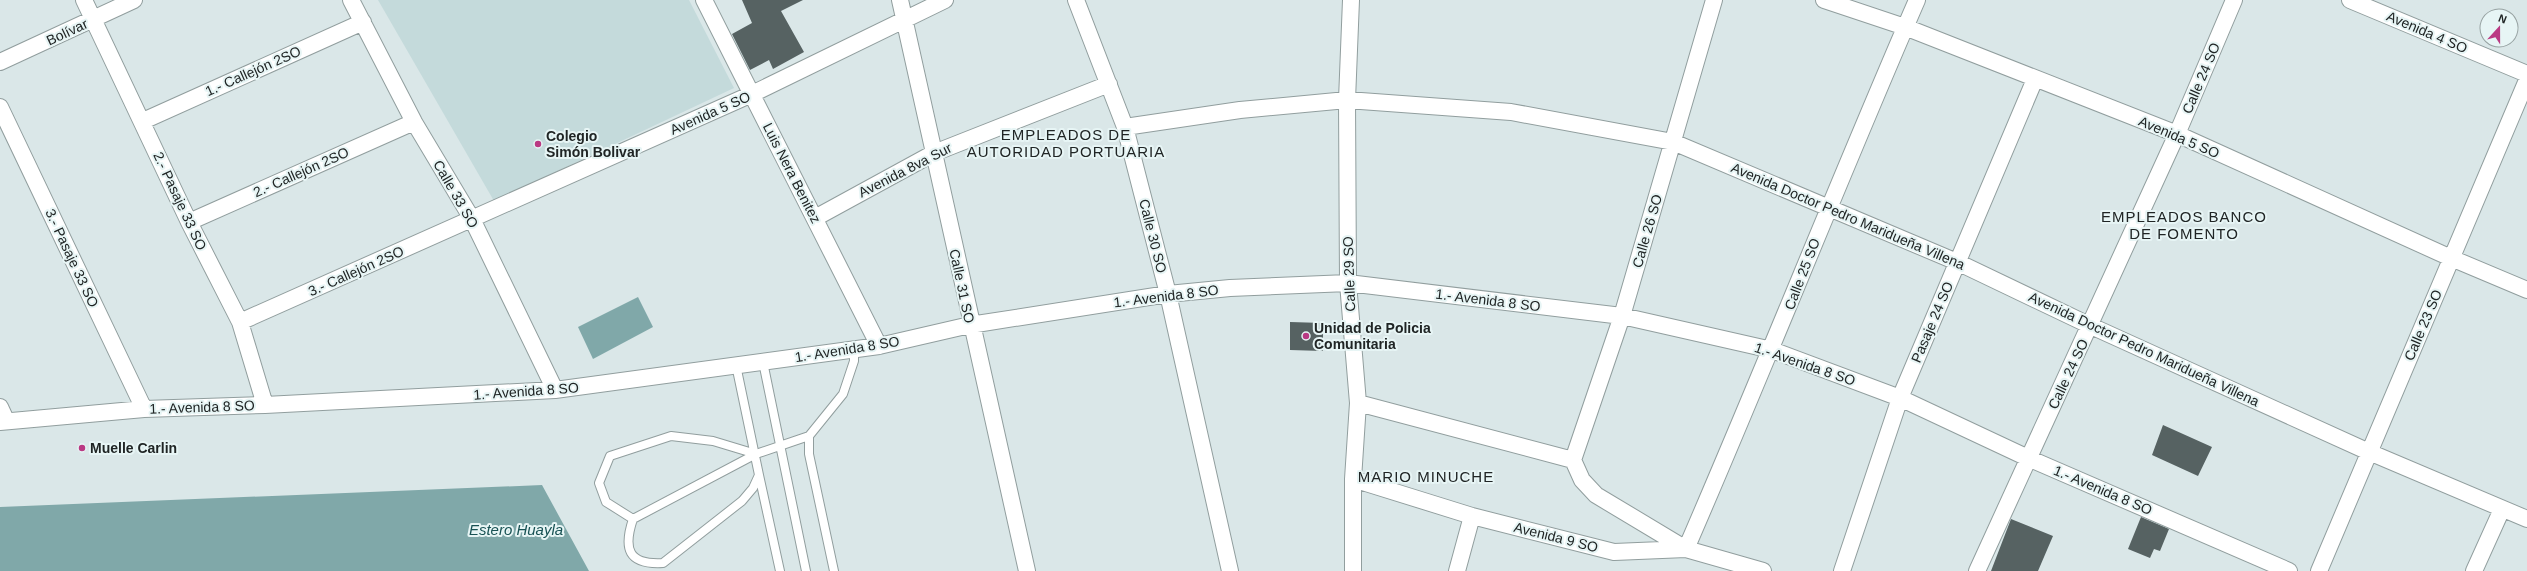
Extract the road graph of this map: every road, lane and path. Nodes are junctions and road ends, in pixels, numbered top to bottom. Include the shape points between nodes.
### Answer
1 (84, 0) edge
2 (134, 0) edge
3 (351, 0) edge
4 (704, 0) edge
5 (900, 0) edge
6 (945, 0) edge
7 (1076, 0) edge
8 (1351, 0) edge
9 (1714, 0) edge
10 (1824, 0) edge
11 (1917, 0) edge
12 (2234, 0) edge
13 (2350, 0) edge
14 (94, 19) junction
15 (904, 19) junction
16 (363, 22) junction
17 (1905, 27) junction
18 (0, 62) edge
19 (2527, 74) edge
20 (2035, 79) junction
21 (2527, 80) edge
22 (1109, 84) junction
23 (752, 94) junction
24 (1347, 100) junction
25 (0, 108) edge
26 (142, 121) junction
27 (414, 122) junction
28 (1125, 127) junction
29 (2177, 134) junction
30 (1673, 142) junction
31 (934, 152) junction
32 (1828, 207) junction
33 (815, 218) junction
34 (472, 219) junction
35 (189, 222) junction
36 (2451, 258) junction
37 (1957, 262) junction
38 (1348, 283) junction
39 (2527, 290) edge
40 (1168, 294) junction
41 (1622, 316) junction
42 (240, 322) junction
43 (970, 325) junction
44 (2090, 326) junction
45 (879, 346) junction
46 (854, 349) junction
47 (1772, 350) junction
48 (763, 362) junction
49 (736, 365) junction
50 (555, 390) junction
51 (1900, 398) junction
52 (1358, 403) junction
53 (265, 405) junction
54 (144, 409) junction
55 (2, 416) edge
56 (809, 436) junction
57 (780, 446) junction
58 (2369, 452) junction
59 (756, 454) junction
60 (2028, 458) junction
61 (1573, 460) junction
62 (759, 475) junction
63 (1353, 479) junction
64 (2502, 509) junction
65 (1472, 516) junction
66 (633, 519) junction
67 (2527, 519) edge
68 (1686, 549) junction
69 (780, 571) edge
70 (806, 571) edge
71 (834, 571) edge
72 (1027, 571) edge
73 (1230, 571) edge
74 (1353, 571) edge
75 (1457, 571) edge
76 (1763, 571) edge
77 (1842, 571) edge
78 (1977, 571) edge
79 (2289, 571) edge
80 (2319, 571) edge
81 (2474, 571) edge

1 - 14 street, 2.- Pasaje 33 SO
2 - 14 street, Bolívar
3 - 16 street, Calle 33 SO
4 - 23 street, Luis Nera Benitez
5 - 15 street, Calle 31 SO
6 - 15 street, Avenida 5 SO
7 - 22 street, Calle 30 SO
8 - 24 street, Calle 29 SO
9 - 30 street, Calle 26 SO
10 - 17 street, Avenida 5 SO
11 - 17 street, Calle 25 SO
12 - 29 street, Calle 24 SO
13 - 19 street, Avenida 4 SO
14 - 18 street, Bolívar
14 - 26 street, 2.- Pasaje 33 SO
15 - 23 street, Avenida 5 SO
15 - 31 street, Calle 31 SO
16 - 26 street, 1.- Callejón 2SO
16 - 27 street, Calle 33 SO
17 - 20 street, Avenida 5 SO
17 - 32 street, Calle 25 SO
20 - 29 street, Avenida 5 SO
20 - 37 street, Pasaje 24 SO
21 - 36 street, Calle 23 SO
22 - 28 street, Calle 30 SO
22 - 31 street, Avenida 8va Sur
23 - 33 street, Luis Nera Benitez
23 - 34 street, Avenida 5 SO
24 - 28 street, Avenida Doctor Pedro Maridueña Villena via 1240,110
24 - 30 street, Avenida Doctor Pedro Maridueña Villena via 1511,112
24 - 38 street, Calle 29 SO
25 - 54 street, 3.- Pasaje 33 SO
26 - 35 street, 2.- Pasaje 33 SO
27 - 34 street, Calle 33 SO
27 - 35 street, 2.- Callejón 2SO
28 - 40 street, Calle 30 SO
29 - 36 street, Avenida 5 SO
29 - 44 street, Calle 24 SO
30 - 32 street, Avenida Doctor Pedro Maridueña Villena
30 - 41 street, Calle 26 SO
31 - 33 street, Avenida 8va Sur
31 - 43 street, Calle 31 SO
32 - 37 street, Avenida Doctor Pedro Maridueña Villena
32 - 47 street, Calle 25 SO
33 - 45 street, Luis Nera Benitez
34 - 42 street, 3.- Callejón 2SO
34 - 50 street, Calle 33 SO
35 - 42 street, 2.- Pasaje 33 SO
36 - 39 street, Avenida 5 SO
36 - 58 street, Calle 23 SO
37 - 44 street, Avenida Doctor Pedro Maridueña Villena
37 - 51 street, Pasaje 24 SO
38 - 40 street, 1.- Avenida 8 SO via 1230,288
38 - 41 street, 1.- Avenida 8 SO
38 - 52 street, Calle 29 SO
40 - 43 street, 1.- Avenida 8 SO
40 - 73 street, Calle 30 SO
41 - 47 street, 1.- Avenida 8 SO
41 - 61 street, Calle 26 SO
42 - 53 street, 2.- Pasaje 33 SO
43 - 45 street, 1.- Avenida 8 SO
43 - 72 street, Calle 31 SO
44 - 58 street, Avenida Doctor Pedro Maridueña Villena
44 - 60 street, Calle 24 SO
45 - 46 street, 1.- Avenida 8 SO
46 - 48 street, 1.- Avenida 8 SO
46 - 56 lane via 854,361 843,394
47 - 51 street, 1.- Avenida 8 SO
47 - 68 street, Calle 25 SO
48 - 49 street, 1.- Avenida 8 SO
48 - 57 lane
49 - 50 street, 1.- Avenida 8 SO
49 - 59 lane
50 - 53 street, 1.- Avenida 8 SO
51 - 60 street, 1.- Avenida 8 SO
51 - 77 street, Pasaje 24 SO
52 - 61 street
52 - 63 street, Calle 29 SO
53 - 54 street, 1.- Avenida 8 SO
54 - 55 street, 1.- Avenida 8 SO
56 - 57 lane
56 - 71 lane via 809,454
57 - 59 lane
57 - 70 lane
58 - 64 street, Avenida Doctor Pedro Maridueña Villena
58 - 80 street, Calle 23 SO
59 - 62 lane
59 - 66 lane
59 - 66 lane via 713,440 671,436 610,456 599,482 606,502
60 - 78 street, Calle 24 SO
60 - 79 street, 1.- Avenida 8 SO
61 - 68 street via 1582,480 1596,496
62 - 66 lane via 753,488 742,501 663,563 650,564 635,558 628,548 627,537
62 - 69 lane
63 - 65 street, Avenida 9 SO
63 - 74 street, Calle 29 SO
64 - 67 street, Avenida Doctor Pedro Maridueña Villena
64 - 81 street
65 - 68 street, Avenida 9 SO via 1614,552
65 - 75 street
68 - 76 street, Avenida 9 SO

